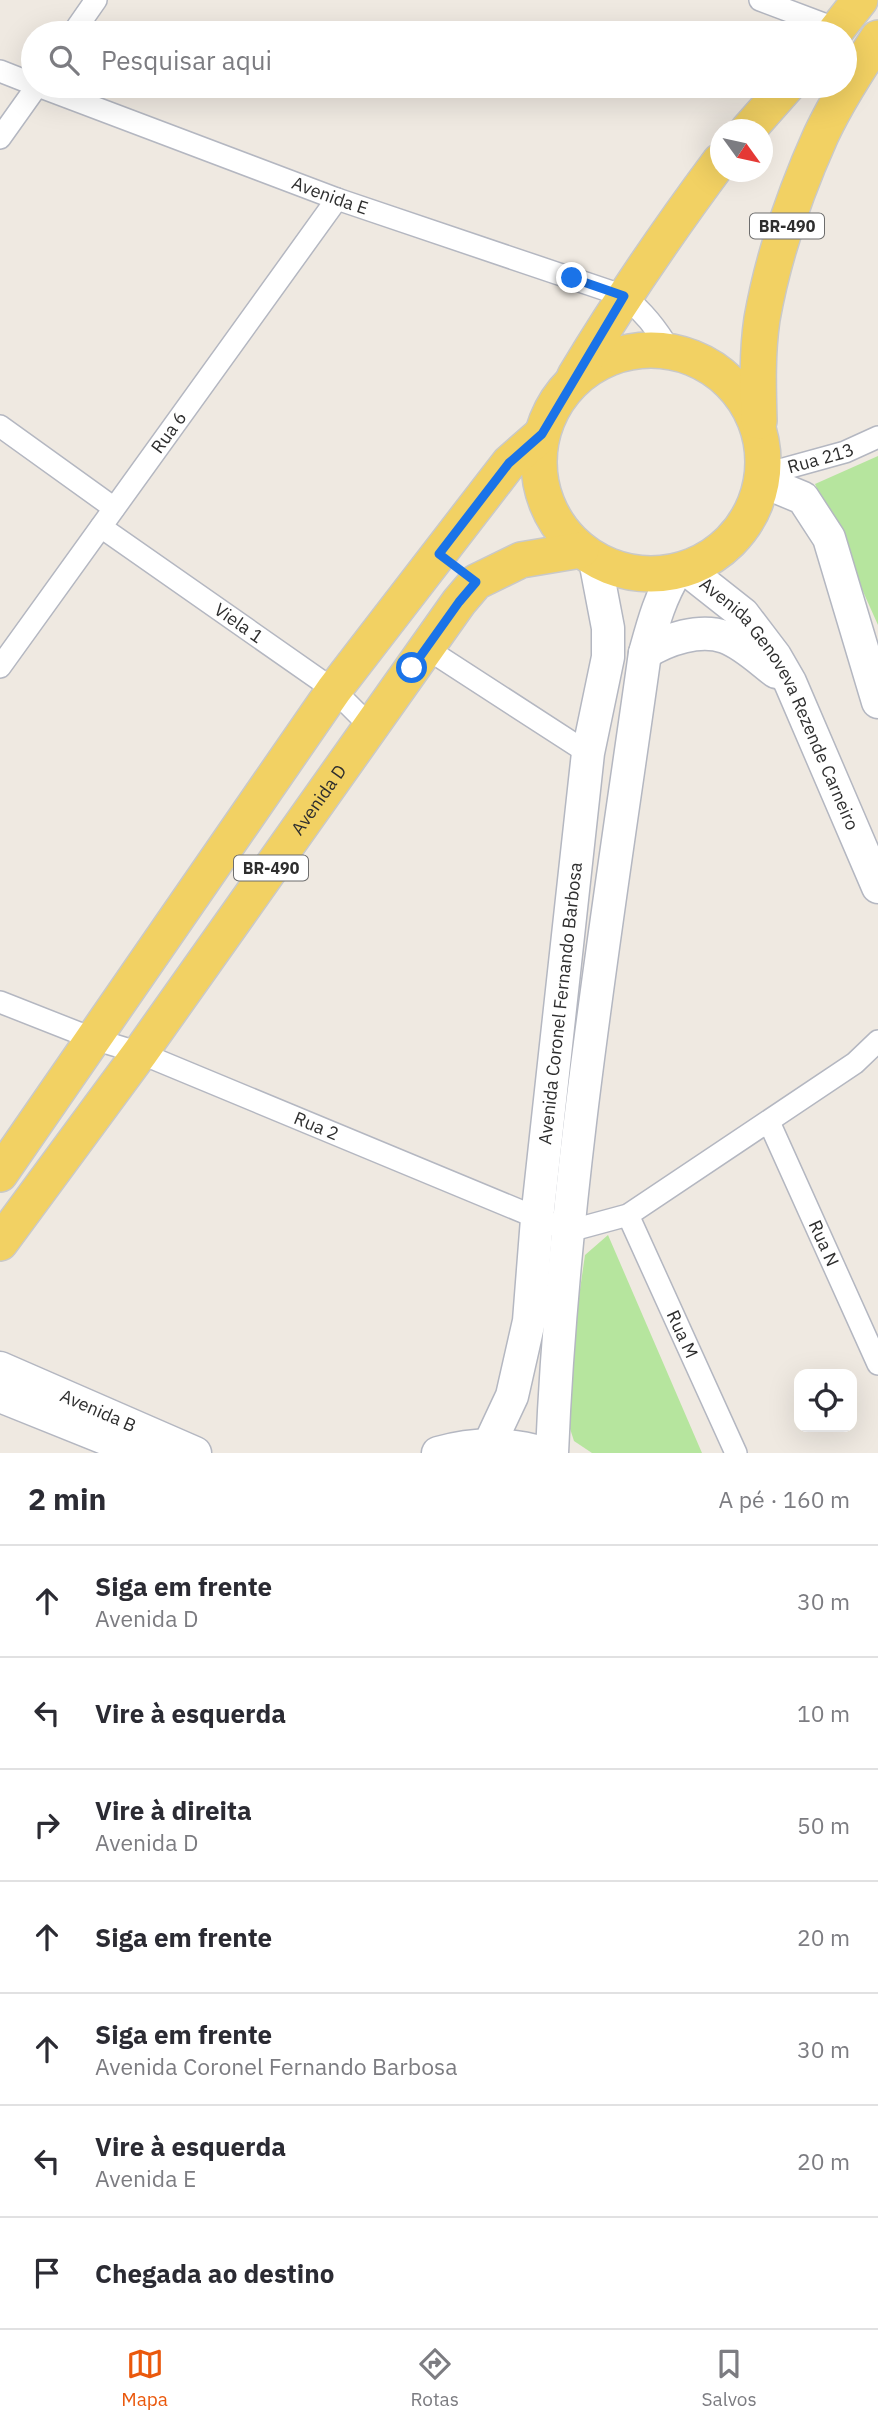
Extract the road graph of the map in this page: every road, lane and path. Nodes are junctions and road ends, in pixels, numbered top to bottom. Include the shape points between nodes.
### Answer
1 (96, 0) edge
2 (760, 0) edge
3 (860, 0) edge
4 (81, 21) edge
5 (811, 21) edge
6 (844, 21) edge
7 (878, 38) edge
8 (0, 71) edge
9 (857, 71) edge
10 (21, 79) edge
11 (27, 98) edge
12 (70, 98) edge
13 (776, 98) edge
14 (842, 98) edge
15 (758, 119) edge
16 (0, 138) edge
17 (710, 175) edge
18 (337, 199) junction
19 (624, 296) junction
20 (670, 351) junction
21 (570, 384) junction
22 (0, 426) edge
23 (760, 432) junction
24 (542, 434) junction
25 (878, 437) edge
26 (762, 478) junction
27 (114, 508) junction
28 (101, 527) junction
29 (439, 554) junction
30 (588, 555) junction
31 (681, 570) junction
32 (476, 582) junction
33 (426, 648) junction
34 (645, 653) junction
35 (0, 667) edge
36 (790, 682) junction
37 (334, 690) junction
38 (878, 702) edge
39 (370, 726) junction
40 (588, 753) junction
41 (878, 887) edge
42 (561, 1000) junction
43 (0, 1002) edge
44 (595, 1007) junction
45 (94, 1039) junction
46 (878, 1041) edge
47 (140, 1054) junction
48 (878, 1056) edge
49 (855, 1063) junction
50 (769, 1122) junction
51 (0, 1174) edge
52 (628, 1215) junction
53 (537, 1219) junction
54 (569, 1231) junction
55 (0, 1243) edge
56 (878, 1364) edge
57 (0, 1368) edge
58 (0, 1396) edge
59 (490, 1443) junction
60 (142, 1453) edge
61 (195, 1453) edge
62 (438, 1453) edge
63 (542, 1453) edge
64 (552, 1453) edge
65 (736, 1453) edge

1 - 4 street
2 - 5 street
3 - 6 main road
7 - 9 main road, BR-490
8 - 10 street, Avenida E
11 - 16 street
12 - 18 street, Avenida E
13 - 15 main road
14 - 23 main road, BR-490 via 822,135 774,262 757,374
17 - 19 main road, BR-490
18 - 19 street, Avenida E
18 - 27 street, Rua 6
19 - 20 street via 657,327
19 - 21 main road, BR-490
20 - 21 main road, BR-490 via 616,355
20 - 23 main road, BR-490 via 717,370 736,387
21 - 24 main road, BR-490
22 - 27 street
23 - 26 main road, BR-490
24 - 29 main road, BR-490 via 509,463
24 - 30 main road, BR-490 via 541,486 550,510 563,532
25 - 26 street, Rua 213
26 - 31 main road, BR-490 via 748,519 721,549
26 - 38 street via 803,498 829,538
27 - 28 street, Rua 6
28 - 35 street, Rua 6
28 - 37 street, Viela 1
29 - 32 main road
29 - 37 main road, BR-490
30 - 31 main road, BR-490 via 621,571
30 - 32 main road, Avenida D / BR-490 via 521,560
30 - 40 street, Avenida Coronel Fernando Barbosa via 608,628 608,657
31 - 34 street, Avenida Coronel Fernando Barbosa via 657,608
31 - 36 street, Avenida Genoveva Rezende Carneiro via 743,614
32 - 33 main road, Avenida D / BR-490
33 - 39 main road, Avenida D / BR-490
33 - 40 street
34 - 36 street via 686,636 723,636
34 - 44 street, Avenida Coronel Fernando Barbosa
36 - 41 street, Avenida Genoveva Rezende Carneiro
37 - 39 street, Viela 1
37 - 45 main road, BR-490
39 - 47 main road, Avenida D / BR-490
40 - 42 street, Avenida Coronel Fernando Barbosa
42 - 44 street
42 - 53 street, Avenida Coronel Fernando Barbosa
43 - 45 street, Rua 2
44 - 54 street, Avenida Coronel Fernando Barbosa
45 - 47 street, Rua 2
45 - 51 main road, BR-490
46 - 49 street
47 - 53 street, Rua 2
47 - 55 main road, Avenida D / BR-490
48 - 49 street
49 - 50 street
50 - 52 street
50 - 56 street, Rua N
52 - 54 street
52 - 65 street, Rua M
53 - 54 street, Rua 2
53 - 59 street, Avenida Coronel Fernando Barbosa via 529,1321 512,1396
54 - 64 street, Avenida Coronel Fernando Barbosa
57 - 61 street, Avenida B
58 - 60 street, Avenida B
59 - 62 street
59 - 63 street

